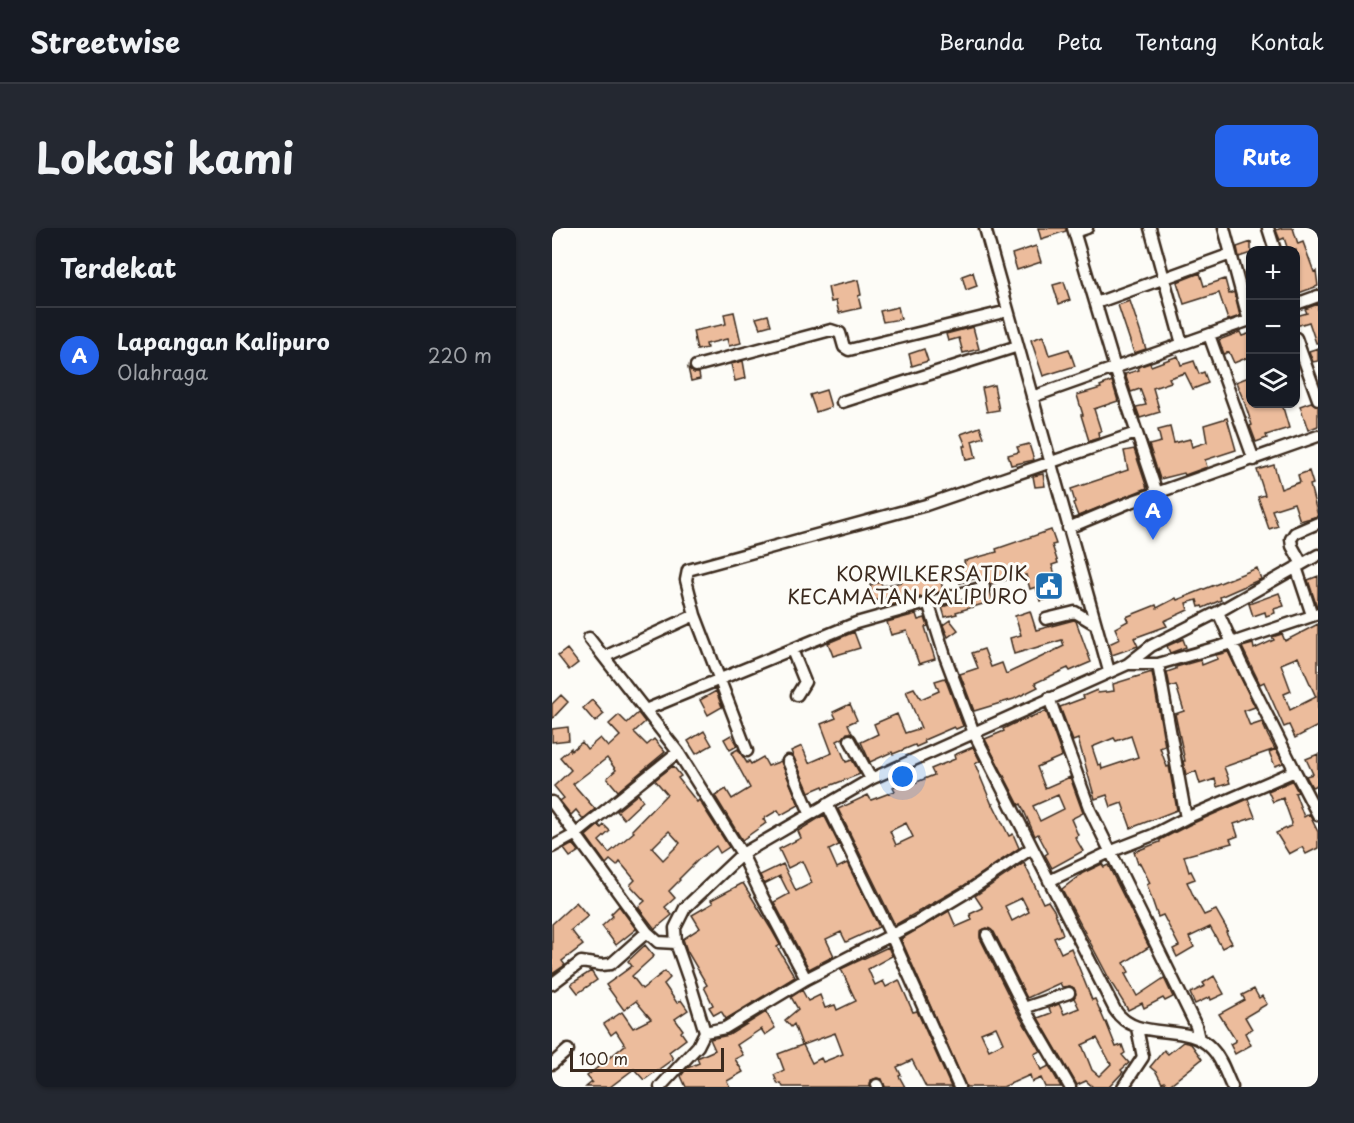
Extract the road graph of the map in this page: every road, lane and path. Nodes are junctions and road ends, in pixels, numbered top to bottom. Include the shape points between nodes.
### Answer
1 (985, 228) edge
2 (1087, 228) edge
3 (1150, 228) edge
4 (1224, 228) edge
5 (1268, 228) edge
6 (1074, 230) edge
7 (1274, 246) edge
8 (1231, 254) junction
9 (1164, 280) junction
10 (1318, 296) edge
11 (1096, 303) junction
12 (1300, 303) edge
13 (1246, 307) edge
14 (1008, 311) junction
15 (1246, 322) edge
16 (1209, 335) junction
17 (1182, 344) junction
18 (1018, 346) junction
19 (1300, 349) edge
20 (696, 366) dead end
21 (1115, 368) junction
22 (1032, 397) junction
23 (1318, 399) edge
24 (842, 402) dead end
25 (1136, 433) junction
26 (1318, 436) edge
27 (1254, 460) junction
28 (1051, 462) junction
29 (1157, 493) junction
30 (1318, 523) edge
31 (1068, 528) junction
32 (1318, 555) edge
33 (1299, 566) junction
34 (984, 587) dead end
35 (928, 602) junction
36 (1218, 612) junction
37 (695, 615) junction
38 (1315, 615) edge
39 (1046, 619) dead end
40 (1095, 624) junction
41 (589, 638) dead end
42 (1232, 643) junction
43 (792, 650) junction
44 (604, 657) junction
45 (1128, 664) junction
46 (1158, 664) junction
47 (1109, 671) junction
48 (720, 679) junction
49 (797, 695) dead end
50 (1049, 698) junction
51 (645, 710) junction
52 (974, 733) junction
53 (850, 740) dead end
54 (747, 751) dead end
55 (678, 752) junction
56 (788, 761) dead end
57 (1292, 764) junction
58 (871, 779) junction
59 (552, 802) edge
60 (827, 804) junction
61 (1184, 812) junction
62 (810, 813) junction
63 (1318, 815) edge
64 (576, 834) junction
65 (1108, 844) junction
66 (552, 847) edge
67 (1032, 848) junction
68 (742, 854) junction
69 (1046, 876) junction
70 (647, 932) junction
71 (891, 934) junction
72 (987, 935) dead end
73 (676, 943) junction
74 (806, 979) junction
75 (552, 984) edge
76 (1070, 993) dead end
77 (1023, 1008) junction
78 (1137, 1028) junction
79 (705, 1032) junction
80 (1195, 1038) junction
81 (568, 1050) dead end
82 (552, 1064) edge
83 (664, 1086) edge
84 (959, 1087) edge
85 (1070, 1087) edge
86 (1123, 1087) edge
87 (1232, 1087) edge

1 - 14 street
2 - 6 street
3 - 9 street
4 - 8 street
5 - 7 street
6 - 11 street
8 - 9 street
8 - 13 street
9 - 11 street
9 - 17 street
10 - 12 street
11 - 21 street
14 - 18 street
14 - 20 street via 849,350 844,347 840,333 831,330
15 - 16 street
16 - 17 street
16 - 27 street
17 - 21 street
18 - 22 street
18 - 24 street
19 - 23 street
21 - 22 street
21 - 25 street
22 - 28 street
25 - 28 street
25 - 29 street
26 - 27 street
27 - 29 street
28 - 31 street
28 - 37 street via 926,505 688,570 686,580
29 - 31 street
30 - 33 street via 1295,533 1291,539
31 - 40 street
32 - 33 street
33 - 36 street
33 - 38 street
34 - 35 street
35 - 43 street via 866,620
35 - 52 street
36 - 42 street
36 - 45 street via 1151,646
37 - 44 street
37 - 48 street
38 - 42 street
39 - 40 street via 1075,612
40 - 47 street
41 - 44 street
42 - 46 street
42 - 57 street
43 - 48 street
43 - 49 street via 805,682
44 - 51 street
45 - 46 street
45 - 47 street
46 - 61 street
47 - 50 street
48 - 51 street
48 - 54 street
50 - 52 street
50 - 65 street via 1090,810
51 - 55 street
52 - 58 street
52 - 67 street
53 - 58 street
55 - 64 street
55 - 68 street
56 - 62 street
57 - 61 street
57 - 63 street
58 - 60 street
59 - 64 street
60 - 62 street
60 - 71 street
61 - 65 street via 1153,835
62 - 68 street
64 - 66 street
64 - 70 street
65 - 69 street
65 - 80 street via 1196,1026
67 - 69 street
67 - 71 street via 967,892
68 - 73 street via 681,914 675,928
68 - 74 street
69 - 78 street via 1114,1010
70 - 73 street via 658,942
70 - 75 street via 611,964 581,962
71 - 74 street
71 - 84 street
72 - 77 street
73 - 79 street
74 - 79 street via 725,1028
76 - 77 street
77 - 85 street
78 - 80 street
78 - 86 street via 1143,1057
79 - 83 street
80 - 87 street via 1214,1051
81 - 82 street

